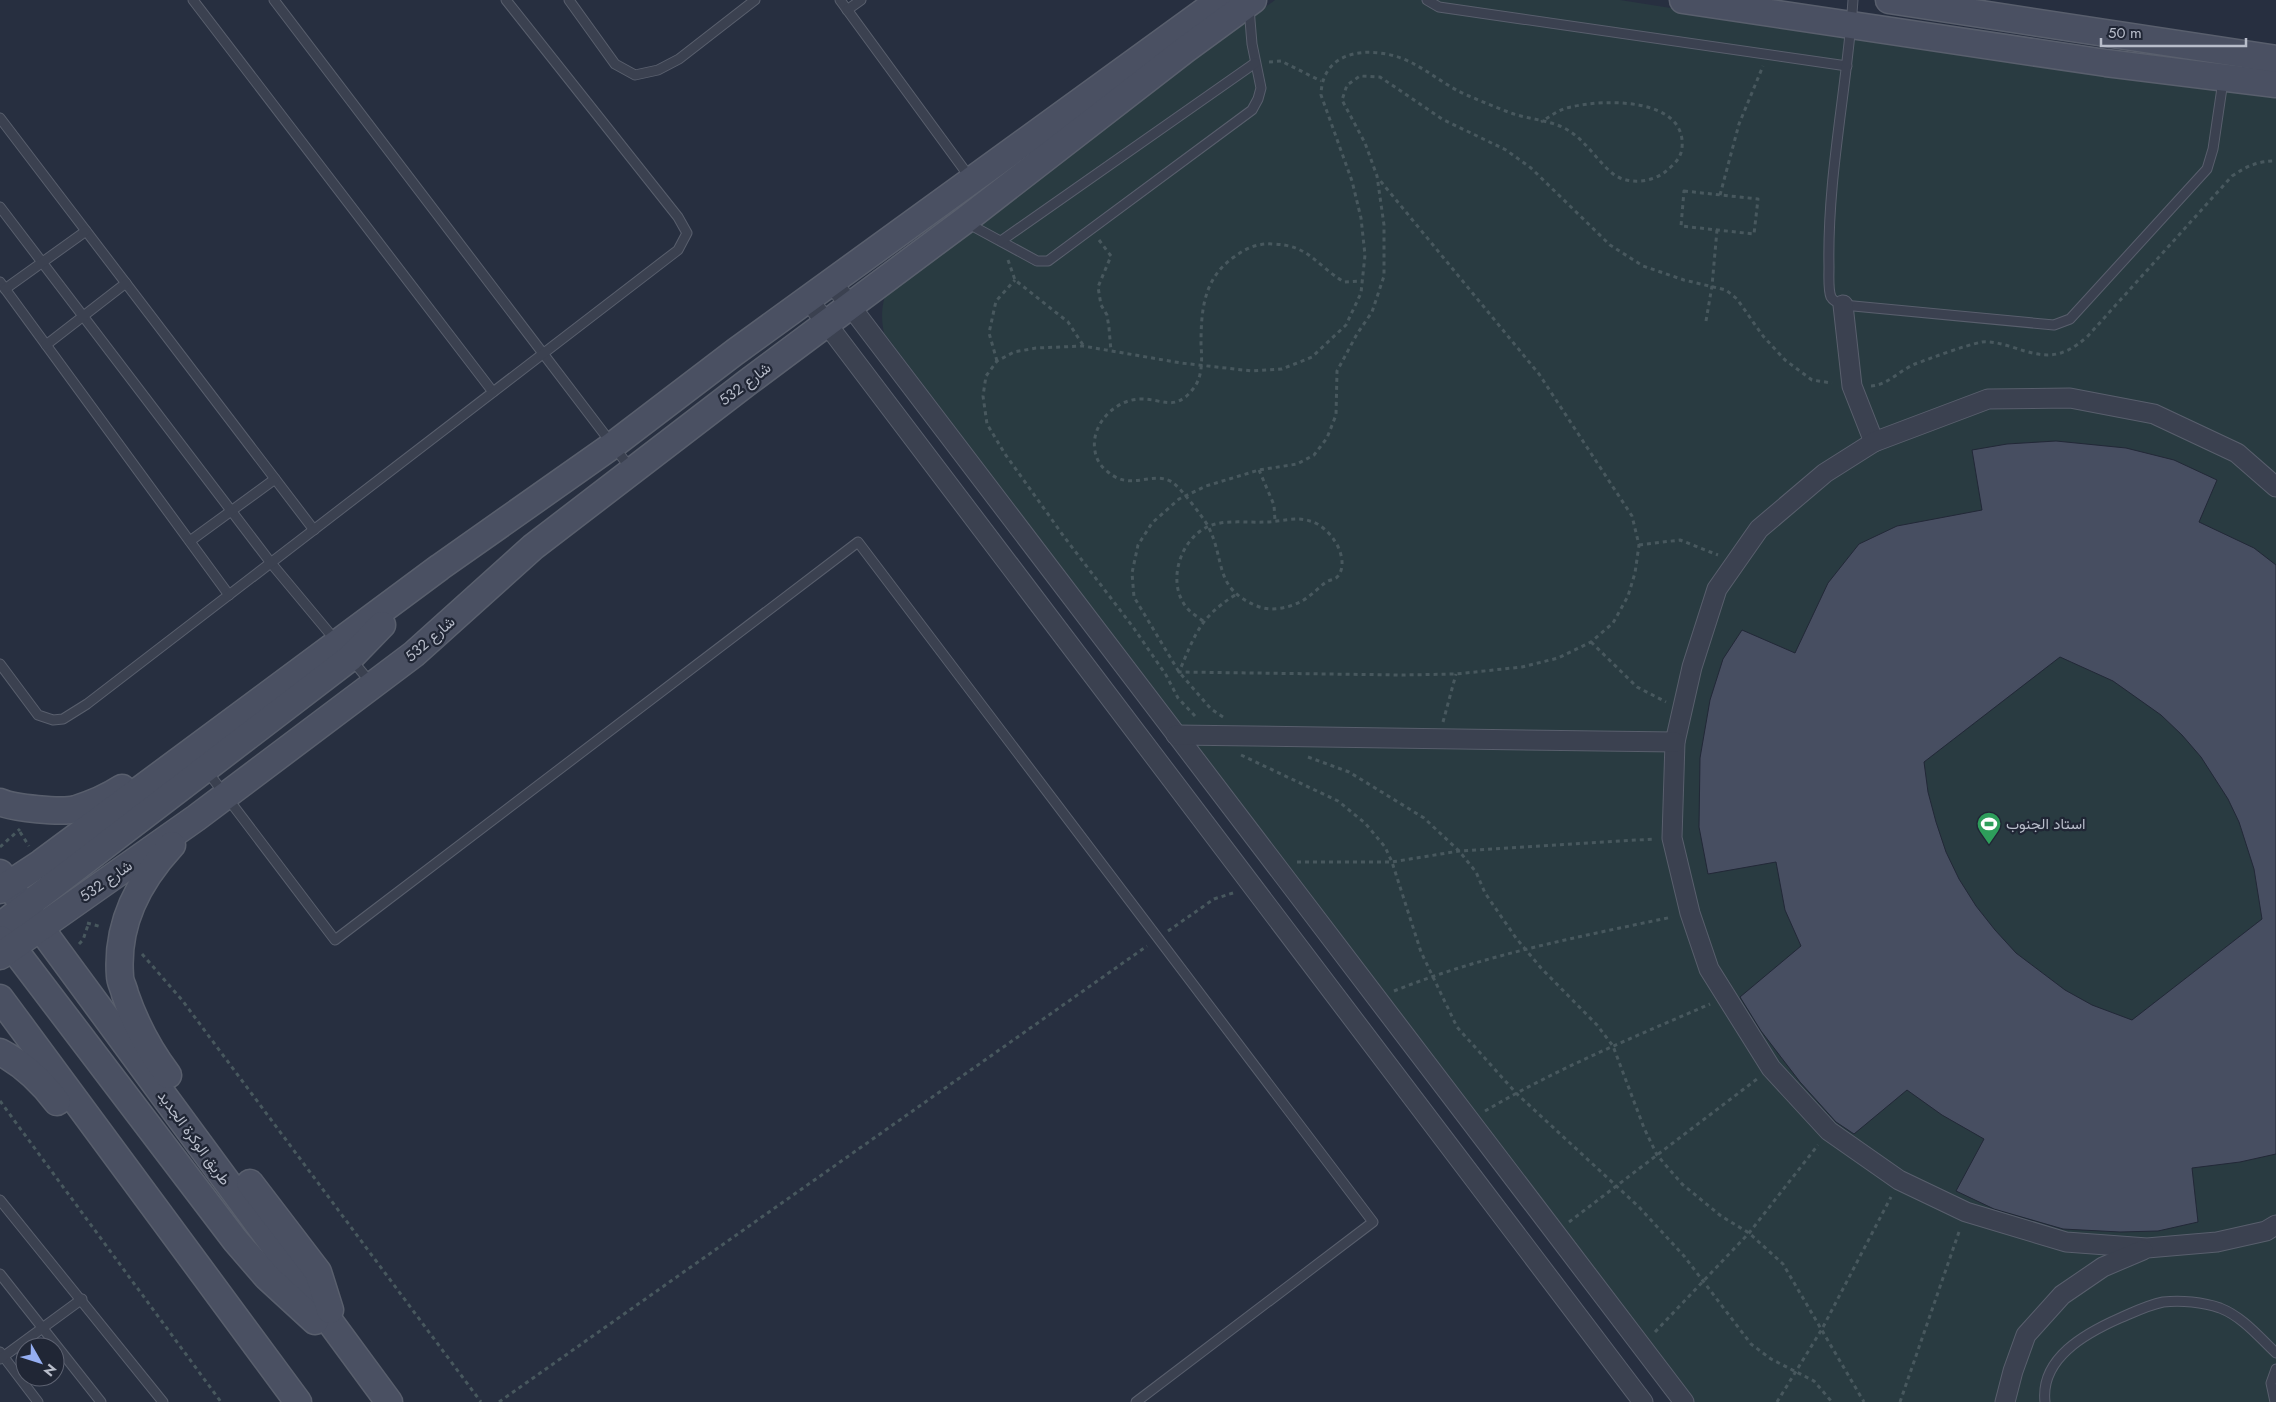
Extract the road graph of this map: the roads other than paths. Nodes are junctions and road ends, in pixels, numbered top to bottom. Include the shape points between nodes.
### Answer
1 (193, 0) edge
2 (274, 0) edge
3 (506, 0) edge
4 (569, 0) edge
5 (755, 0) edge
6 (840, 0) edge
7 (861, 0) edge
8 (1220, 0) edge
9 (1427, 0) edge
10 (1683, 0) edge
11 (1853, 0) edge
12 (1889, 0) edge
13 (1250, 1) edge
14 (847, 10) junction
15 (1852, 26) junction
16 (2276, 59) edge
17 (1256, 63) junction
18 (1847, 66) junction
19 (2224, 78) junction
20 (2276, 84) edge
21 (0, 118) edge
22 (972, 180) junction
23 (0, 207) edge
24 (964, 221) junction
25 (86, 231) junction
26 (1001, 241) junction
27 (42, 262) junction
28 (832, 282) junction
29 (126, 283) junction
30 (3, 286) edge
31 (808, 299) junction
32 (1844, 305) junction
33 (849, 306) junction
34 (83, 316) junction
35 (828, 322) junction
36 (46, 345) junction
37 (543, 353) junction
38 (493, 392) junction
39 (1874, 442) junction
40 (613, 444) junction
41 (633, 471) junction
42 (275, 479) junction
43 (2276, 487) edge
44 (231, 510) junction
45 (504, 520) junction
46 (314, 530) junction
47 (190, 540) junction
48 (271, 563) junction
49 (229, 595) junction
50 (340, 645) junction
51 (0, 664) edge
52 (373, 685) junction
53 (1176, 735) junction
54 (1675, 742) junction
55 (205, 770) junction
56 (226, 796) junction
57 (0, 802) edge
58 (196, 818) junction
59 (3, 882) edge
60 (25, 907) junction
61 (40, 929) junction
62 (2, 932) edge
63 (0, 998) edge
64 (0, 1052) edge
65 (0, 1200) edge
66 (2276, 1225) edge
67 (2147, 1248) junction
68 (0, 1274) edge
69 (82, 1298) junction
70 (43, 1327) junction
71 (339, 1334) junction
72 (2276, 1353) edge
73 (1, 1356) edge
74 (362, 1364) junction
75 (2276, 1369) edge
76 (38, 1402) edge
77 (101, 1402) edge
78 (163, 1402) edge
79 (281, 1402) edge
80 (298, 1402) edge
81 (389, 1402) edge
82 (1136, 1402) edge
83 (1643, 1402) edge
84 (1684, 1402) edge
85 (2005, 1402) edge
86 (2045, 1402) edge
87 (2275, 1402) edge

1 - 38 lane
2 - 37 lane
3 - 37 lane via 678,217 687,233 678,250
4 - 5 lane via 615,64 635,75 658,70 679,58
6 - 14 lane
7 - 14 lane
8 - 22 street, شارع 532
9 - 18 lane via 1439,7
10 - 15 street
11 - 15 lane
12 - 16 street
13 - 17 lane
13 - 24 street, شارع 532
14 - 22 lane
15 - 18 lane
15 - 19 street
17 - 26 lane
17 - 26 lane via 1261,88 1252,110 1048,261 1037,261
18 - 32 lane via 1837,137 1829,247 1831,296 1836,303
19 - 20 street
19 - 32 lane via 2207,169 2070,319 2054,325
21 - 25 lane
22 - 28 street, شارع 532
23 - 27 lane
24 - 26 lane
24 - 33 street, شارع 532
25 - 27 lane
25 - 29 lane
27 - 30 lane
27 - 34 lane
28 - 31 street, شارع 532
28 - 33 street
29 - 34 lane
29 - 42 lane
30 - 36 lane
31 - 35 street
31 - 40 street, شارع 532
32 - 39 street via 1852,386
33 - 35 street, شارع 532
33 - 53 street
34 - 36 lane
34 - 44 lane
35 - 41 street, شارع 532
35 - 83 street
36 - 47 lane
37 - 38 lane
37 - 40 lane
38 - 46 lane
39 - 43 street via 1988,399 2070,398 2154,414 2237,453
39 - 54 street via 1825,473 1759,529 1717,589 1692,667
40 - 41 lane
40 - 45 street, شارع 532
41 - 52 street, شارع 532 via 533,548 414,654
42 - 44 lane
42 - 46 lane
44 - 47 lane
44 - 48 lane
45 - 50 street, شارع 532
45 - 50 street via 456,538
46 - 48 lane
47 - 49 lane
48 - 49 lane
48 - 50 lane
49 - 51 lane via 63,719 53,720 38,715
50 - 52 lane
50 - 55 street
50 - 57 street via 109,796 74,810 26,808
50 - 59 street via 49,857
52 - 56 street, شارع 532
53 - 54 street
53 - 84 street
54 - 67 street via 1672,838 1690,914 1710,969 1772,1068 1829,1131 1899,1180 1966,1212 2066,1242
55 - 56 lane
55 - 60 street
56 - 58 street, شارع 532
56 - 82 lane via 335,940 858,542 1373,1222
58 - 61 street, شارع 532
58 - 71 street via 161,857 137,891 122,932 120,977 134,1019 158,1062 318,1272
59 - 60 street, طريق الوكرة الجديد
59 - 62 street
60 - 61 street, طريق الوكرة الجديد
60 - 62 street
61 - 62 street, شارع 532
61 - 71 street, طريق الوكرة الجديد
62 - 74 street via 235,1240 267,1277
63 - 80 street
64 - 79 street via 18,1062 48,1090
65 - 69 lane
66 - 67 street via 2266,1231 2217,1242
67 - 85 street via 2103,1267 2062,1295 2026,1335
68 - 70 lane
69 - 70 lane
69 - 78 lane
70 - 73 lane
70 - 77 lane
71 - 74 street, طريق الوكرة الجديد
72 - 86 lane via 2238,1317 2219,1308 2193,1302 2163,1302 2091,1330 2075,1342 2049,1371 2043,1389
73 - 76 lane
74 - 81 street, طريق الوكرة الجديد
75 - 87 lane via 2271,1383

